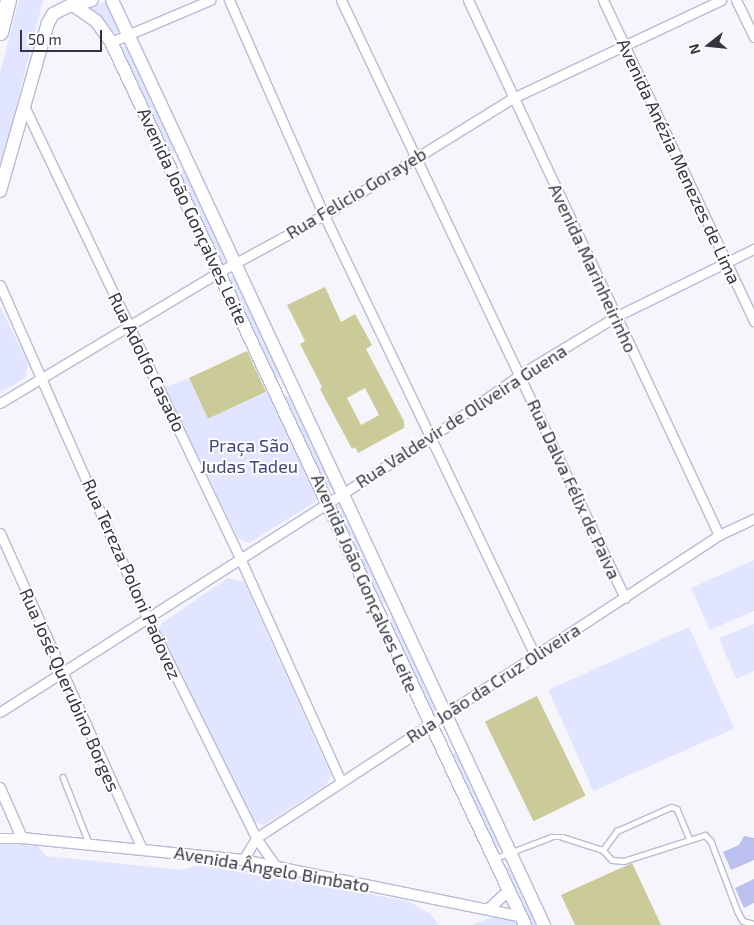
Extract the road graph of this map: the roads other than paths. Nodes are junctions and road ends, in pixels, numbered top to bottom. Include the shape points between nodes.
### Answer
1 (8, 0) edge
2 (92, 0) edge
3 (112, 0) edge
4 (210, 0) edge
5 (229, 0) edge
6 (341, 0) edge
7 (468, 0) edge
8 (603, 0) edge
9 (721, 0) edge
10 (736, 0) edge
11 (69, 4) edge
12 (0, 32) edge
13 (128, 33) junction
14 (754, 37) edge
15 (111, 42) junction
16 (624, 44) junction
17 (513, 98) junction
18 (24, 106) junction
19 (184, 157) junction
20 (414, 158) junction
21 (168, 164) junction
22 (0, 191) edge
23 (324, 215) junction
24 (754, 249) edge
25 (727, 262) junction
26 (235, 264) junction
27 (219, 272) junction
28 (0, 285) edge
29 (615, 317) junction
30 (754, 321) edge
31 (130, 326) junction
32 (521, 374) junction
33 (44, 378) junction
34 (288, 382) junction
35 (275, 389) junction
36 (0, 403) edge
37 (430, 438) junction
38 (342, 493) junction
39 (329, 500) junction
40 (754, 519) edge
41 (0, 533) edge
42 (720, 535) junction
43 (240, 558) junction
44 (625, 598) junction
45 (397, 609) junction
46 (381, 616) junction
47 (147, 618) junction
48 (535, 655) junction
49 (64, 674) junction
50 (0, 712) edge
51 (444, 713) junction
52 (428, 724) junction
53 (457, 743) junction
54 (441, 752) junction
55 (63, 777) dead end
56 (341, 782) junction
57 (0, 788) edge
58 (0, 838) edge
59 (22, 838) junction
60 (256, 838) junction
61 (690, 838) junction
62 (89, 843) junction
63 (140, 847) junction
64 (603, 850) junction
65 (509, 851) junction
66 (495, 858) junction
67 (243, 860) junction
68 (276, 867) junction
69 (509, 890) junction
70 (490, 908) junction
71 (523, 921) edge
72 (754, 924) edge
73 (544, 925) edge

1 - 12 highway
2 - 11 main road
3 - 13 main road, Avenida João Gonçalves Leite
4 - 13 street
5 - 23 street
6 - 20 street, Rua Dalva Félix de Paiva
7 - 17 street, Avenida Marinheirinho
8 - 16 street, Avenida Anézia Menezes de Lima
9 - 16 street, Rua Felicio Gorayeb
10 - 14 street
11 - 15 main road, Avenida João Gonçalves Leite via 96,21
11 - 18 main road via 53,14 48,23
13 - 15 street
13 - 19 main road, Avenida João Gonçalves Leite
15 - 21 main road, Avenida João Gonçalves Leite
16 - 17 street, Rua Felicio Gorayeb
16 - 25 street, Avenida Anézia Menezes de Lima
17 - 20 street, Rua Felicio Gorayeb
17 - 29 street, Avenida Marinheirinho
18 - 22 main road
18 - 31 street, Rua Adolfo Casado
19 - 21 main road
19 - 26 main road, Avenida João Gonçalves Leite
20 - 23 street, Rua Felicio Gorayeb
20 - 32 street, Rua Dalva Félix de Paiva
21 - 27 main road, Avenida João Gonçalves Leite
23 - 26 street, Rua Felicio Gorayeb
23 - 37 street
24 - 25 street, Rua Valdevir de Oliveira Guena
25 - 29 street, Rua Valdevir de Oliveira Guena
25 - 30 street, Avenida Anézia Menezes de Lima
26 - 27 street, Rua Felicio Gorayeb
26 - 34 main road, Avenida João Gonçalves Leite
27 - 31 street, Rua Felicio Gorayeb
27 - 35 main road, Avenida João Gonçalves Leite
28 - 33 street, Rua Tereza Poloni Padovez
29 - 32 street, Rua Valdevir de Oliveira Guena
29 - 42 street, Avenida Marinheirinho
31 - 33 street, Rua Felicio Gorayeb
31 - 43 street, Rua Adolfo Casado
32 - 37 street, Rua Valdevir de Oliveira Guena
32 - 44 street, Rua Dalva Félix de Paiva
33 - 36 street, Rua Felicio Gorayeb
33 - 47 street, Rua Tereza Poloni Padovez
34 - 35 main road
34 - 38 main road, Avenida João Gonçalves Leite
35 - 39 main road, Avenida João Gonçalves Leite
37 - 38 street, Rua Valdevir de Oliveira Guena
37 - 48 street
38 - 39 street, Rua Valdevir de Oliveira Guena
38 - 45 main road, Avenida João Gonçalves Leite
39 - 43 street, Rua Valdevir de Oliveira Guena
39 - 46 main road, Avenida João Gonçalves Leite
40 - 42 street, Rua João da Cruz Oliveira
41 - 49 street, Rua José Querubino Borges
42 - 44 street, Rua João da Cruz Oliveira
43 - 47 street, Rua Valdevir de Oliveira Guena
43 - 56 street, Rua Adolfo Casado
44 - 48 street, Rua João da Cruz Oliveira
45 - 46 main road
45 - 51 main road, Avenida João Gonçalves Leite
46 - 52 main road, Avenida João Gonçalves Leite
47 - 49 street, Rua Valdevir de Oliveira Guena
47 - 60 street, Rua Tereza Poloni Padovez
48 - 51 street, Rua João da Cruz Oliveira
49 - 50 street, Rua Valdevir de Oliveira Guena
49 - 63 street, Rua José Querubino Borges
51 - 52 street, Rua João da Cruz Oliveira
51 - 53 main road, Avenida João Gonçalves Leite
52 - 54 main road, Avenida João Gonçalves Leite
52 - 56 street, Rua João da Cruz Oliveira
53 - 54 main road
53 - 65 main road, Avenida João Gonçalves Leite
54 - 66 main road, Avenida João Gonçalves Leite
55 - 62 lane
56 - 60 street, Rua João da Cruz Oliveira
57 - 59 street
58 - 59 street, Avenida Ângelo Bimbato
59 - 62 street, Avenida Ângelo Bimbato
60 - 67 street, Rua João da Cruz Oliveira
60 - 68 street, Rua Tereza Poloni Padovez
61 - 64 lane via 624,861 612,860
61 - 64 lane via 677,809 671,807 616,831
61 - 72 lane via 708,837 738,912 743,921
62 - 63 street, Avenida Ângelo Bimbato
63 - 67 street, Avenida Ângelo Bimbato
64 - 65 lane via 551,837
65 - 66 lane
65 - 73 main road, Avenida João Gonçalves Leite
66 - 69 main road, Avenida João Gonçalves Leite
67 - 68 street, Avenida Ângelo Bimbato
68 - 70 street, Avenida Ângelo Bimbato
69 - 70 street
69 - 71 main road, Avenida João Gonçalves Leite
70 - 71 street, Avenida Ângelo Bimbato

